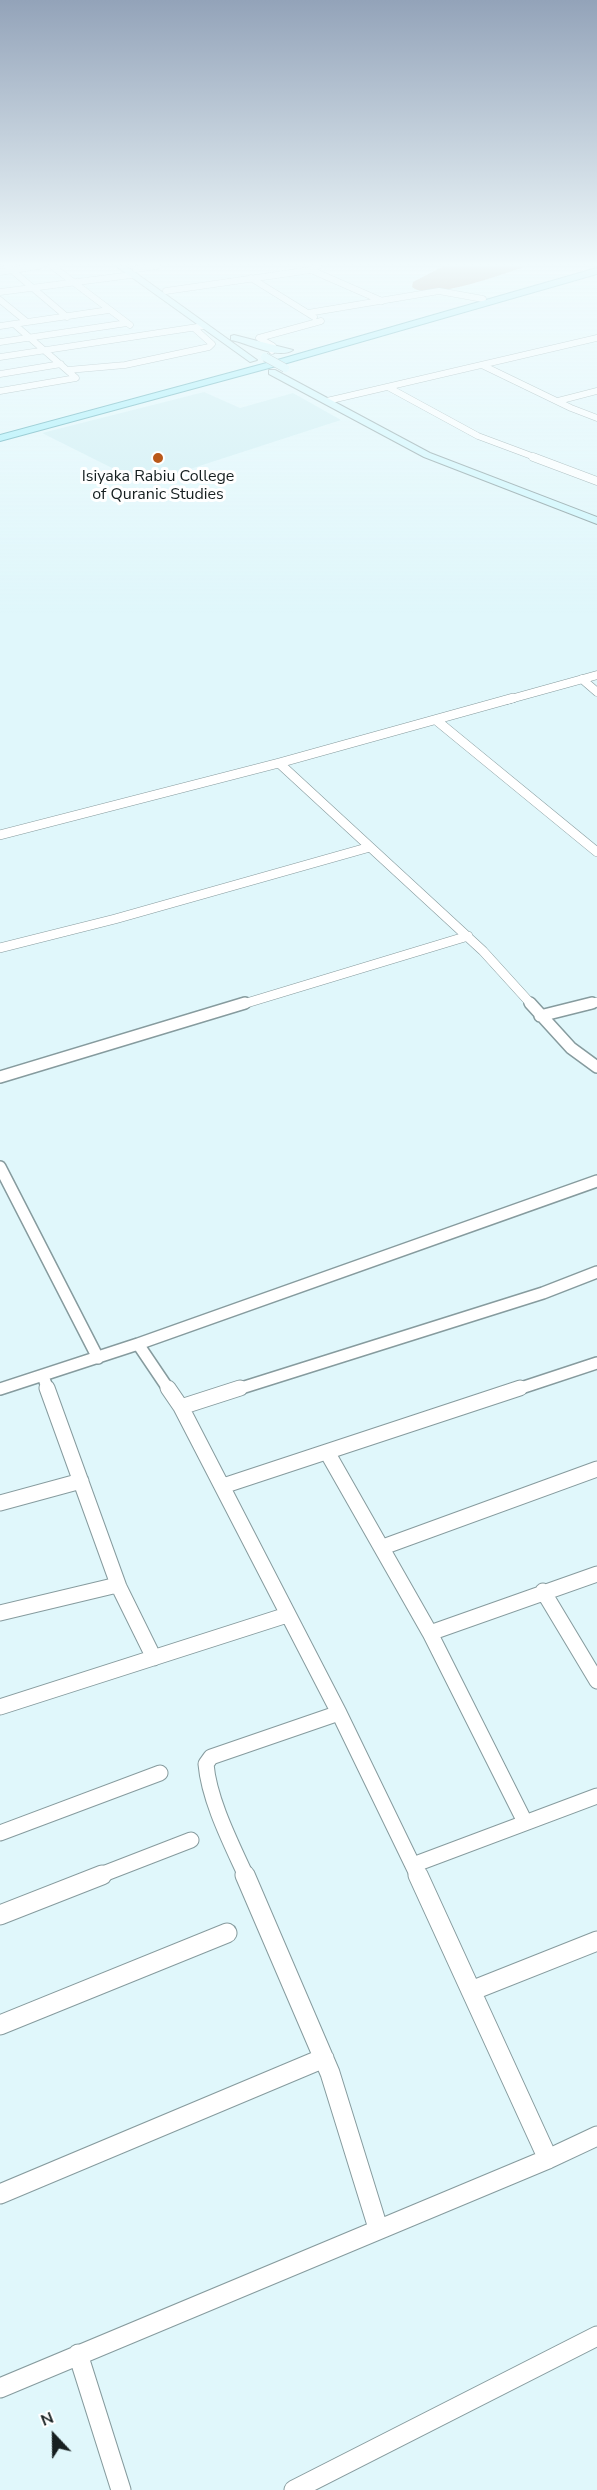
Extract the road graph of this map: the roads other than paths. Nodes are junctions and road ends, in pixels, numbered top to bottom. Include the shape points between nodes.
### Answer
1 (51, 382) edge
2 (175, 382) edge
3 (186, 382) edge
4 (201, 382) edge
5 (224, 382) edge
6 (293, 382) edge
7 (305, 382) edge
8 (409, 382) edge
9 (518, 382) edge
10 (388, 387) junction
11 (0, 391) edge
12 (597, 391) edge
13 (331, 401) junction
14 (558, 401) junction
15 (597, 418) edge
16 (36, 422) junction
17 (59, 422) junction
18 (0, 431) edge
19 (0, 438) edge
20 (597, 481) edge
21 (597, 516) edge
22 (597, 521) edge
23 (597, 675) edge
24 (582, 680) junction
25 (597, 692) edge
26 (436, 720) junction
27 (279, 763) junction
28 (0, 835) edge
29 (370, 847) junction
30 (597, 852) edge
31 (468, 936) junction
32 (0, 948) edge
33 (597, 1002) edge
34 (540, 1016) junction
35 (597, 1066) edge
36 (0, 1077) edge
37 (0, 1167) edge
38 (4, 1181) edge
39 (594, 1186) edge
40 (597, 1272) edge
41 (138, 1344) junction
42 (98, 1358) junction
43 (597, 1364) edge
44 (44, 1376) junction
45 (0, 1389) edge
46 (181, 1407) junction
47 (327, 1452) junction
48 (597, 1469) edge
49 (81, 1481) junction
50 (223, 1486) junction
51 (0, 1503) edge
52 (383, 1547) junction
53 (597, 1574) edge
54 (119, 1587) junction
55 (543, 1591) junction
56 (0, 1613) edge
57 (287, 1615) junction
58 (430, 1633) junction
59 (154, 1658) junction
60 (597, 1681) edge
61 (0, 1707) edge
62 (339, 1713) junction
63 (160, 1773) dead end
64 (597, 1796) edge
65 (525, 1822) junction
66 (0, 1833) edge
67 (191, 1840) dead end
68 (413, 1865) junction
69 (0, 1915) edge
70 (227, 1933) dead end
71 (597, 1941) edge
72 (471, 1991) junction
73 (0, 2025) edge
74 (324, 2058) junction
75 (597, 2136) edge
76 (548, 2159) junction
77 (0, 2194) edge
78 (378, 2228) junction
79 (597, 2336) edge
80 (78, 2354) junction
81 (0, 2388) edge
82 (121, 2490) edge
83 (294, 2490) edge

1 - 11 street
2 - 16 main road
3 - 16 main road
4 - 17 main road
5 - 17 main road
6 - 13 main road
7 - 13 main road
8 - 10 street
9 - 14 street
10 - 13 street
10 - 20 street via 478,436
12 - 14 street
13 - 21 main road via 434,453
13 - 22 main road via 427,455
14 - 15 street
16 - 18 main road
17 - 19 main road
23 - 24 street
24 - 25 street
24 - 26 street
26 - 27 street
26 - 30 street
27 - 28 street
27 - 29 street
29 - 31 street
29 - 32 street
31 - 34 street
31 - 36 street
33 - 34 street
34 - 35 street via 571,1048
37 - 38 street
38 - 42 street
39 - 41 street
40 - 46 street via 543,1293
41 - 42 street
41 - 46 street
42 - 44 street
43 - 47 street
44 - 45 street
44 - 49 street
46 - 50 street
47 - 50 street
47 - 52 street
48 - 52 street
49 - 51 street
49 - 54 street
50 - 57 street
52 - 58 street
53 - 55 street
54 - 56 street
54 - 59 street
55 - 58 street
55 - 60 street
57 - 59 street
57 - 62 street
58 - 65 street
59 - 61 street
62 - 68 street
62 - 74 street via 211,1757 207,1764 207,1776 228,1833
63 - 66 street
64 - 65 street
65 - 68 street
67 - 69 street
68 - 72 street
70 - 73 street
71 - 72 street
72 - 76 street
74 - 77 street
74 - 78 street
75 - 76 street
76 - 78 street
78 - 80 street
79 - 83 street
80 - 81 street
80 - 82 street

